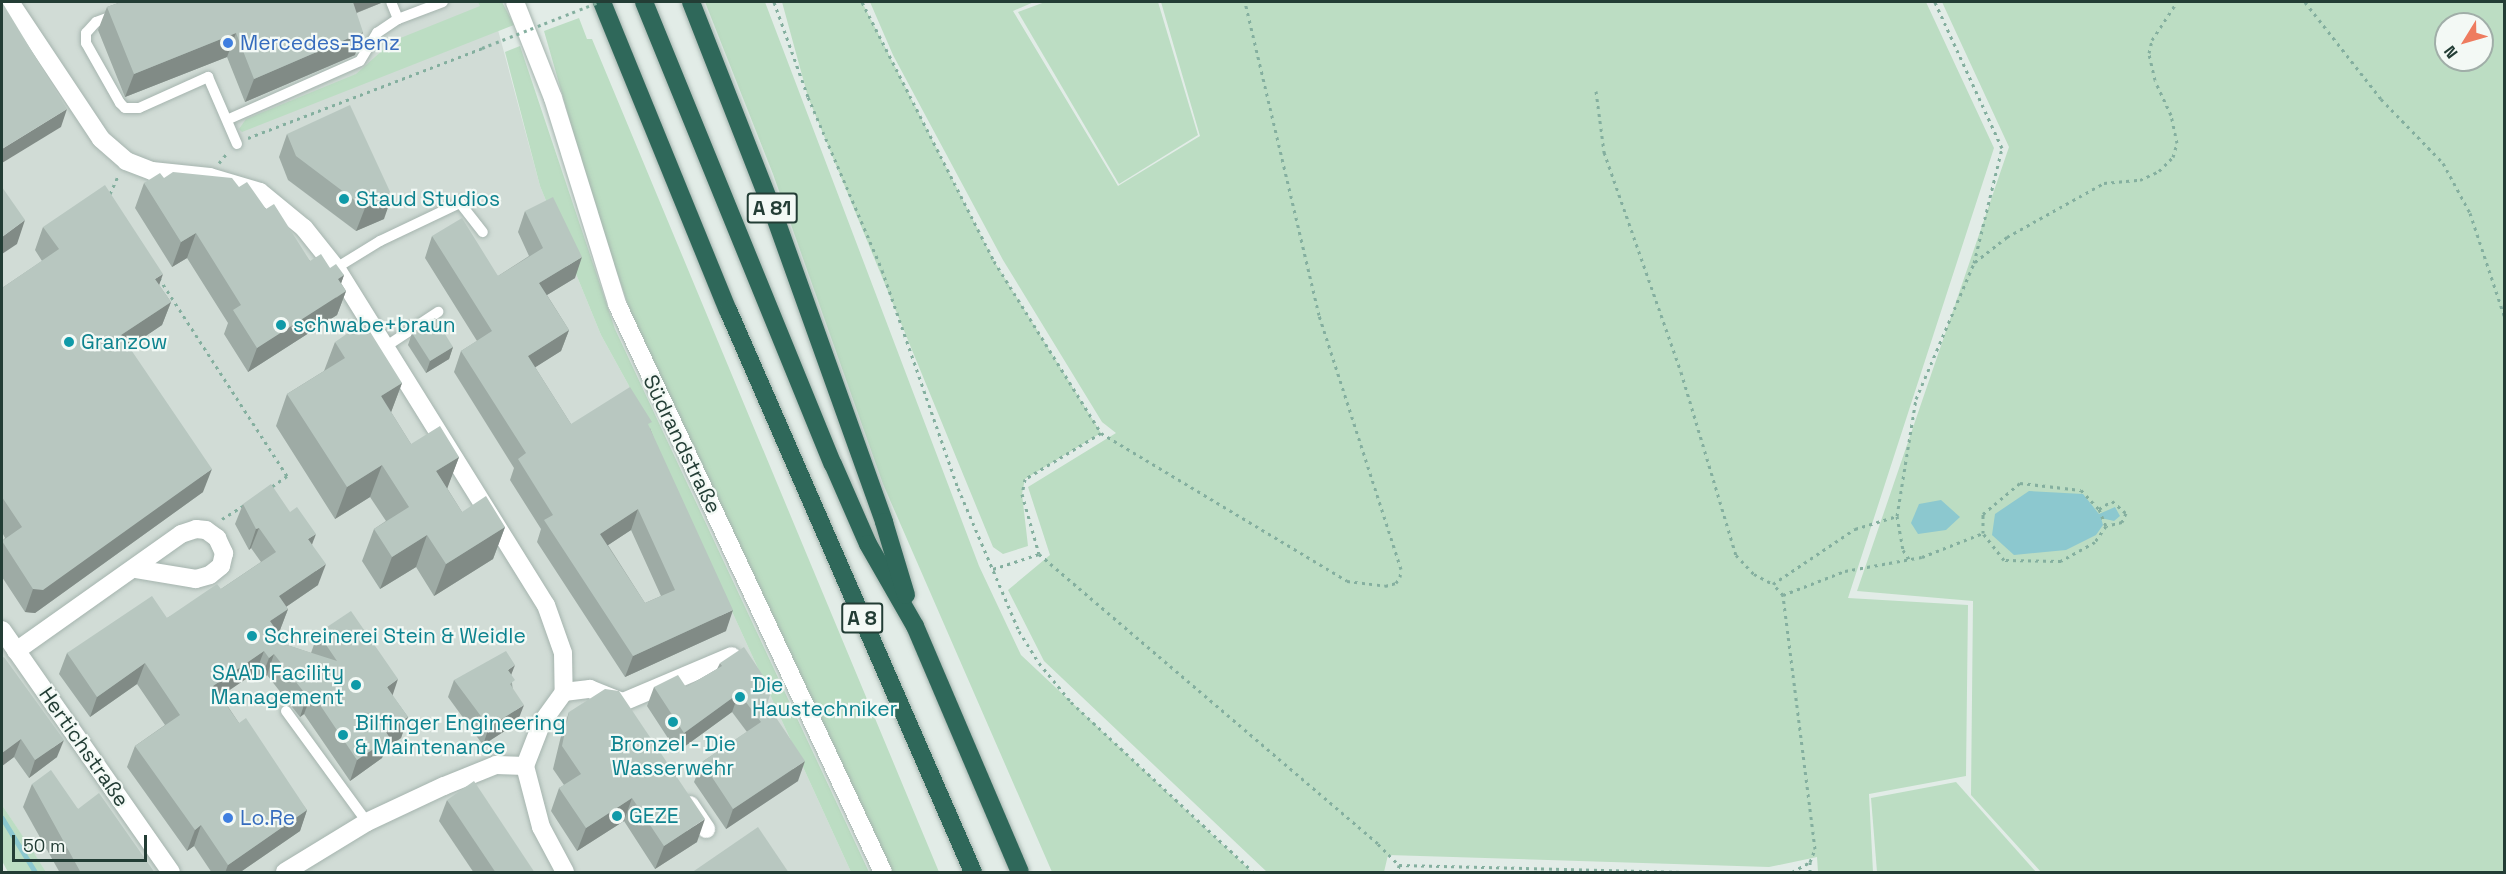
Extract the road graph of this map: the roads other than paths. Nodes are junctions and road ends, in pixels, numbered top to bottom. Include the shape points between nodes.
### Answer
1 (9, 2) edge
2 (391, 2) edge
3 (442, 2) edge
4 (515, 2) edge
5 (601, 2) edge
6 (644, 2) edge
7 (690, 2) edge
8 (130, 9) edge
9 (398, 19) junction
10 (229, 118) junction
11 (237, 144) dead end
12 (483, 232) dead end
13 (336, 268) junction
14 (438, 312) dead end
15 (385, 347) junction
16 (135, 569) junction
17 (915, 626) junction
18 (3, 634) edge
19 (16, 651) junction
20 (732, 656) edge
21 (564, 692) junction
22 (623, 702) junction
23 (286, 711) dead end
24 (636, 721) edge
25 (525, 766) junction
26 (681, 790) edge
27 (367, 822) junction
28 (706, 829) edge
29 (171, 873) edge
30 (285, 873) edge
31 (565, 873) edge
32 (883, 873) edge
33 (973, 873) edge
34 (1020, 873) edge

1 - 13 street via 101,139 126,161 152,171 210,177 260,192 304,228
2 - 9 lane
3 - 9 lane
4 - 32 street, Südrandstraße via 553,98 617,304
5 - 33 highway, A 8 via 729,310
6 - 17 highway, A 8 via 833,464 868,544
7 - 17 highway, A 81 via 775,218 884,522
8 - 10 lane via 96,22 86,33 86,43 120,103 125,108 139,108 208,77
9 - 10 lane via 377,33 360,61
10 - 11 lane
12 - 13 lane via 460,203 381,241
13 - 15 street
14 - 15 lane
15 - 21 street via 546,605 563,653
16 - 16 street via 196,579 221,566 224,553 217,538 206,530 196,529 181,534
16 - 19 street
17 - 34 highway, A 8
18 - 19 street, Hertichstraße
19 - 29 street, Hertichstraße
20 - 22 street
21 - 22 street via 590,689
21 - 25 street via 542,722
22 - 24 street
23 - 27 lane
25 - 27 street via 496,765
25 - 31 street via 540,827
26 - 28 street
27 - 30 street

